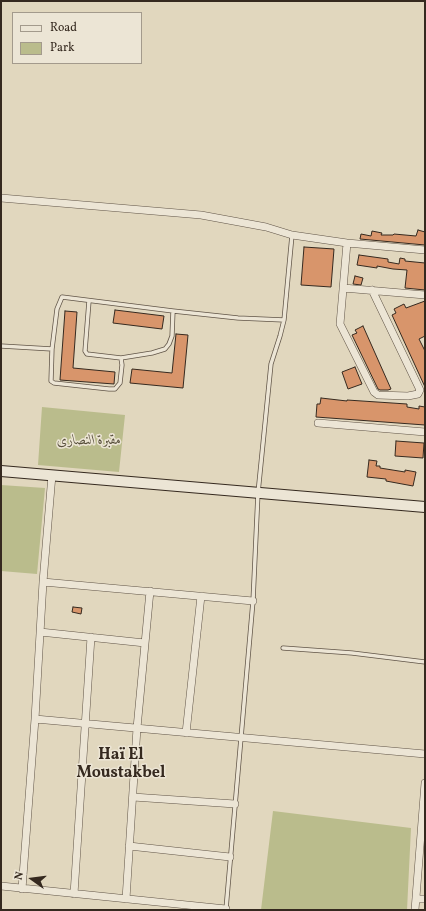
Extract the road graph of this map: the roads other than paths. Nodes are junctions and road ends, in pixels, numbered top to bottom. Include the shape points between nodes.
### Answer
1 (1, 198) edge
2 (292, 235) junction
3 (347, 243) junction
4 (425, 250) edge
5 (343, 288) junction
6 (372, 290) junction
7 (425, 296) edge
8 (89, 301) junction
9 (173, 311) junction
10 (284, 320) junction
11 (1, 346) edge
12 (52, 349) junction
13 (121, 358) junction
14 (318, 424) dead end
15 (425, 432) edge
16 (1, 471) edge
17 (52, 476) junction
18 (258, 494) junction
19 (425, 507) edge
20 (43, 582) junction
21 (150, 592) junction
22 (201, 596) junction
23 (252, 601) junction
24 (40, 632) junction
25 (91, 638) junction
26 (145, 643) junction
27 (283, 648) dead end
28 (425, 662) edge
29 (35, 719) junction
30 (85, 724) junction
31 (137, 728) junction
32 (186, 732) junction
33 (241, 737) junction
34 (425, 754) edge
35 (425, 783) edge
36 (133, 797) junction
37 (235, 804) junction
38 (424, 819) edge
39 (422, 844) edge
40 (129, 846) junction
41 (230, 857) junction
42 (1, 886) edge
43 (22, 889) junction
44 (74, 894) junction
45 (126, 899) junction
46 (416, 899) junction
47 (425, 899) edge
48 (226, 910) edge
49 (415, 910) edge

1 - 2 street via 201,215 266,227
2 - 3 street
2 - 10 lane
3 - 4 street
3 - 5 street
5 - 6 street
5 - 6 street via 340,324 374,392 378,395 418,394 420,390
6 - 7 street
8 - 9 lane
8 - 12 lane via 62,297 56,308
8 - 13 lane via 85,351 87,354
9 - 10 lane
9 - 13 lane via 172,336 165,349
10 - 18 lane via 271,364
11 - 12 lane
12 - 13 lane via 54,383 115,389 120,383
14 - 15 street
16 - 17 main road
17 - 18 main road
17 - 20 street
18 - 19 main road
18 - 23 lane
20 - 21 street
20 - 24 street
21 - 22 street
21 - 26 street
22 - 23 street
22 - 32 street
23 - 33 lane
24 - 25 street
24 - 29 street
25 - 26 street
25 - 30 street
26 - 31 street
27 - 28 lane
29 - 30 street
29 - 43 street
30 - 31 street
30 - 44 street
31 - 32 street
31 - 36 street
32 - 33 street
33 - 34 street
33 - 37 lane
35 - 38 street
36 - 37 street
36 - 40 street
37 - 41 lane
38 - 39 street
39 - 46 street
40 - 41 street
40 - 45 street
41 - 48 lane
42 - 43 street
43 - 44 street
44 - 45 street
45 - 48 street
46 - 47 street
46 - 49 street

